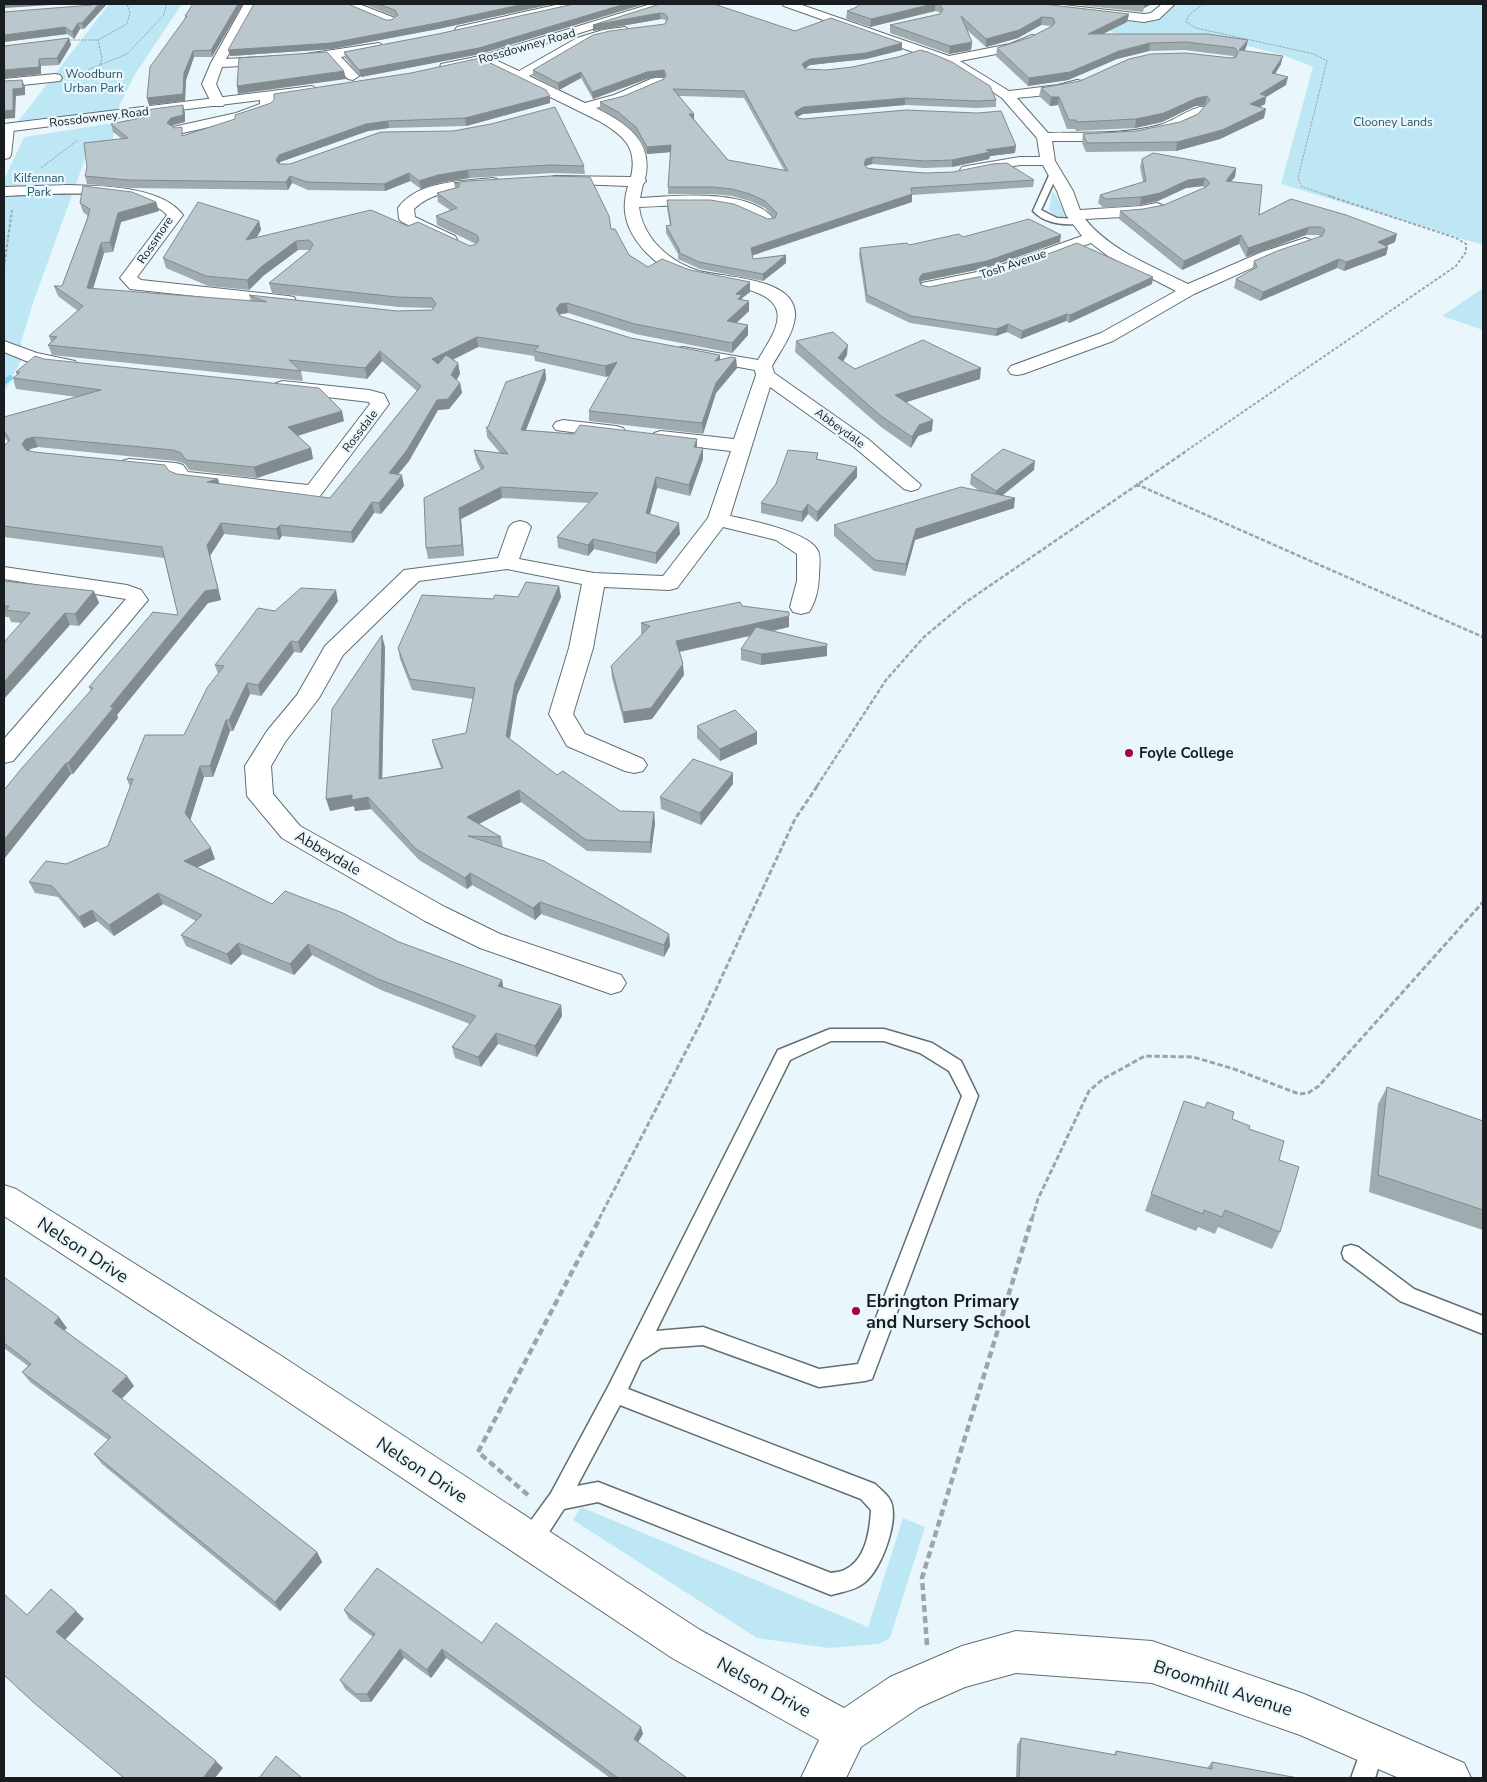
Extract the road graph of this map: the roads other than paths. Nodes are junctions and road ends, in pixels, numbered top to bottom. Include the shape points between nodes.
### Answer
1 (250, 4) edge
2 (349, 4) edge
3 (574, 4) edge
4 (662, 4) edge
5 (788, 4) edge
6 (829, 4) edge
7 (1027, 4) edge
8 (1169, 4) edge
9 (804, 11) junction
10 (391, 20) edge
11 (892, 27) edge
12 (637, 29) edge
13 (1046, 30) edge
14 (448, 33) edge
15 (867, 33) junction
16 (393, 44) edge
17 (921, 50) junction
18 (476, 53) junction
19 (332, 55) junction
20 (900, 58) edge
21 (948, 60) junction
22 (217, 63) junction
23 (430, 70) edge
24 (354, 76) edge
25 (519, 76) junction
26 (55, 78) road end
27 (1091, 78) edge
28 (658, 81) edge
29 (367, 82) edge
30 (4, 83) edge
31 (340, 86) edge
32 (323, 89) edge
33 (1007, 95) junction
34 (266, 96) junction
35 (218, 103) junction
36 (571, 106) junction
37 (1200, 110) edge
38 (1020, 111) junction
39 (1005, 112) dead end
40 (5, 128) edge
41 (178, 130) edge
42 (1044, 137) junction
43 (4, 155) edge
44 (1051, 167) junction
45 (952, 173) edge
46 (543, 180) edge
47 (507, 181) edge
48 (639, 181) junction
49 (4, 192) edge
50 (631, 203) junction
51 (1171, 203) edge
52 (1077, 218) junction
53 (767, 221) edge
54 (1090, 235) junction
55 (1313, 240) edge
56 (463, 245) edge
57 (270, 282) edge
58 (928, 287) edge
59 (1188, 290) junction
60 (255, 297) junction
61 (303, 302) edge
62 (4, 346) edge
63 (670, 349) edge
64 (89, 367) edge
65 (764, 370) junction
66 (1017, 370) dead end
67 (261, 385) edge
68 (564, 426) dead end
69 (742, 446) junction
70 (110, 464) edge
71 (911, 485) dead end
72 (718, 519) junction
73 (520, 527) dead end
74 (507, 563) junction
75 (4, 573) edge
76 (594, 580) junction
77 (802, 607) dead end
78 (13, 732) edge
79 (4, 755) edge
80 (634, 765) dead end
81 (611, 983) dead end
82 (4, 1200) edge
83 (1351, 1253) dead end
84 (1483, 1325) edge
85 (634, 1355) junction
86 (615, 1394) junction
87 (546, 1519) junction
88 (846, 1732) junction
89 (1369, 1762) edge
90 (823, 1778) edge
91 (1449, 1778) edge

1 - 22 street
2 - 10 street
3 - 14 street
4 - 18 street, Rossdowney Road
5 - 9 street
6 - 9 street
7 - 8 street via 1144,18 1155,16
9 - 15 street
11 - 15 street
12 - 25 street via 608,33 569,46 539,68
13 - 21 street via 1012,47
15 - 17 street
16 - 19 street
17 - 20 street
17 - 21 street
18 - 23 street, Rossdowney Road
18 - 25 street
19 - 22 street
19 - 24 street
21 - 33 street
22 - 35 street via 209,84
25 - 36 street
26 - 30 street
27 - 33 street via 1059,89
28 - 36 street via 619,98
29 - 31 street
32 - 34 street, Rossdowney Road
33 - 38 street
34 - 35 street, Rossdowney Road
34 - 41 street via 267,106 240,116
35 - 40 street, Rossdowney Road
36 - 48 street via 621,129 637,146
37 - 42 street via 1173,124 1137,135
38 - 39 street
38 - 42 street
40 - 43 street
42 - 44 street
44 - 45 street via 991,165
44 - 52 street
44 - 52 lane via 1036,211 1056,221
46 - 48 street
47 - 56 street via 439,188 418,196 406,208 407,219
48 - 50 street
49 - 60 street, Rossmore via 111,191 134,194 166,205 174,215 128,278 136,285
50 - 53 street via 708,201 755,210
50 - 65 street, Abbeydale via 637,230 661,258 693,274 757,286 782,300 787,312 785,325
51 - 52 street via 1141,211
52 - 54 street
54 - 58 street, Tosh Avenue via 1093,238 991,274
54 - 59 street via 1114,253
55 - 59 street via 1268,255
57 - 60 street
59 - 66 street via 1107,337
60 - 61 street, Rossmore
62 - 64 street via 48,362
63 - 65 street, Abbeydale
65 - 69 street, Abbeydale
65 - 71 street, Abbeydale
67 - 70 street, Rossdale via 369,396 380,404 313,492 181,477 176,469
68 - 69 street
69 - 72 street, Abbeydale
72 - 76 street, Abbeydale via 669,583
72 - 77 street via 783,535 808,552 808,581
73 - 74 street
74 - 76 street, Abbeydale
74 - 81 street, Abbeydale via 412,576 334,651 306,698 258,766 260,796 291,832 435,914 490,941
75 - 78 street via 122,590 130,592 137,600
76 - 80 street via 580,648 561,714 576,740
78 - 79 street
82 - 87 street, Nelson Drive via 270,1369
83 - 84 lane via 1408,1295
85 - 85 lane via 784,1055 830,1035 884,1035 926,1048 955,1066 970,1096 865,1372 819,1378 703,1336 658,1340
85 - 86 lane
86 - 87 lane
86 - 87 lane via 868,1491 882,1506 882,1525 868,1562 854,1577 831,1584 598,1492
87 - 88 street, Nelson Drive via 686,1644
88 - 89 street, Broomhill Avenue via 904,1692 929,1680 1016,1652 1152,1662 1304,1714
88 - 90 street, Broomhill Avenue
89 - 91 street, Broomhill Avenue

